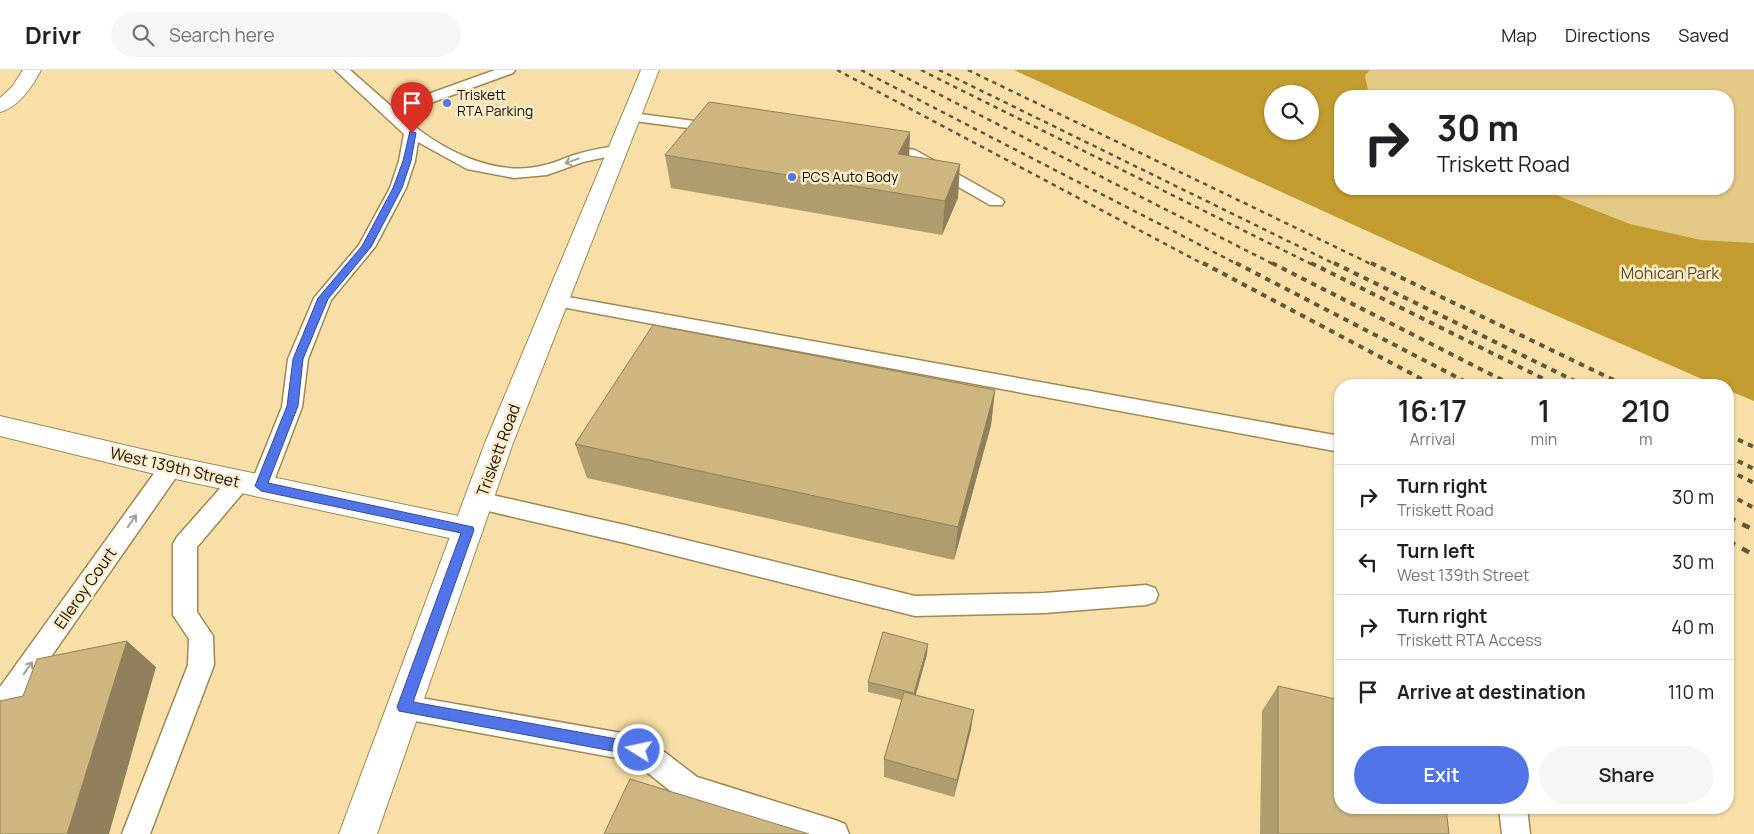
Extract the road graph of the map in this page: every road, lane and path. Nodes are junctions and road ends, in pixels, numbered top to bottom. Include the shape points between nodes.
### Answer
1 (32, 70) edge
2 (342, 70) edge
3 (508, 70) edge
4 (650, 70) edge
5 (3, 102) edge
6 (390, 113) junction
7 (632, 117) junction
8 (728, 129) edge
9 (412, 133) junction
10 (862, 147) edge
11 (619, 150) junction
12 (996, 202) dead end
13 (557, 301) junction
14 (0, 426) edge
15 (1334, 443) edge
16 (171, 468) junction
17 (250, 484) junction
18 (474, 515) junction
19 (1146, 595) dead end
20 (404, 707) junction
21 (0, 708) edge
22 (1514, 814) edge
23 (136, 834) edge
24 (358, 834) edge
25 (835, 834) edge
26 (1516, 834) edge

1 - 5 main road via 28,80
2 - 6 lane
3 - 6 lane
4 - 7 main road, Triskett Road
6 - 9 lane
7 - 8 lane
7 - 11 main road, Triskett Road
11 -> 9 lane via 579,158 547,170 514,173 472,166
9 - 17 lane via 398,188 366,247 323,298 298,359 292,406
10 - 12 lane via 910,153
11 - 13 main road, Triskett Road
13 - 15 lane
13 - 18 main road, Triskett Road via 499,443
14 - 16 main road, West 139th Street
16 - 17 main road, West 139th Street
21 -> 16 lane, Elleroy Court
17 - 18 main road, West 139th Street
17 - 23 lane via 184,544 185,615 201,636 200,665
18 - 19 lane via 625,534 915,606 1044,603
18 - 20 main road, Triskett Road
20 - 24 main road, Triskett Road
20 - 25 lane via 639,750 689,788
22 - 26 lane

